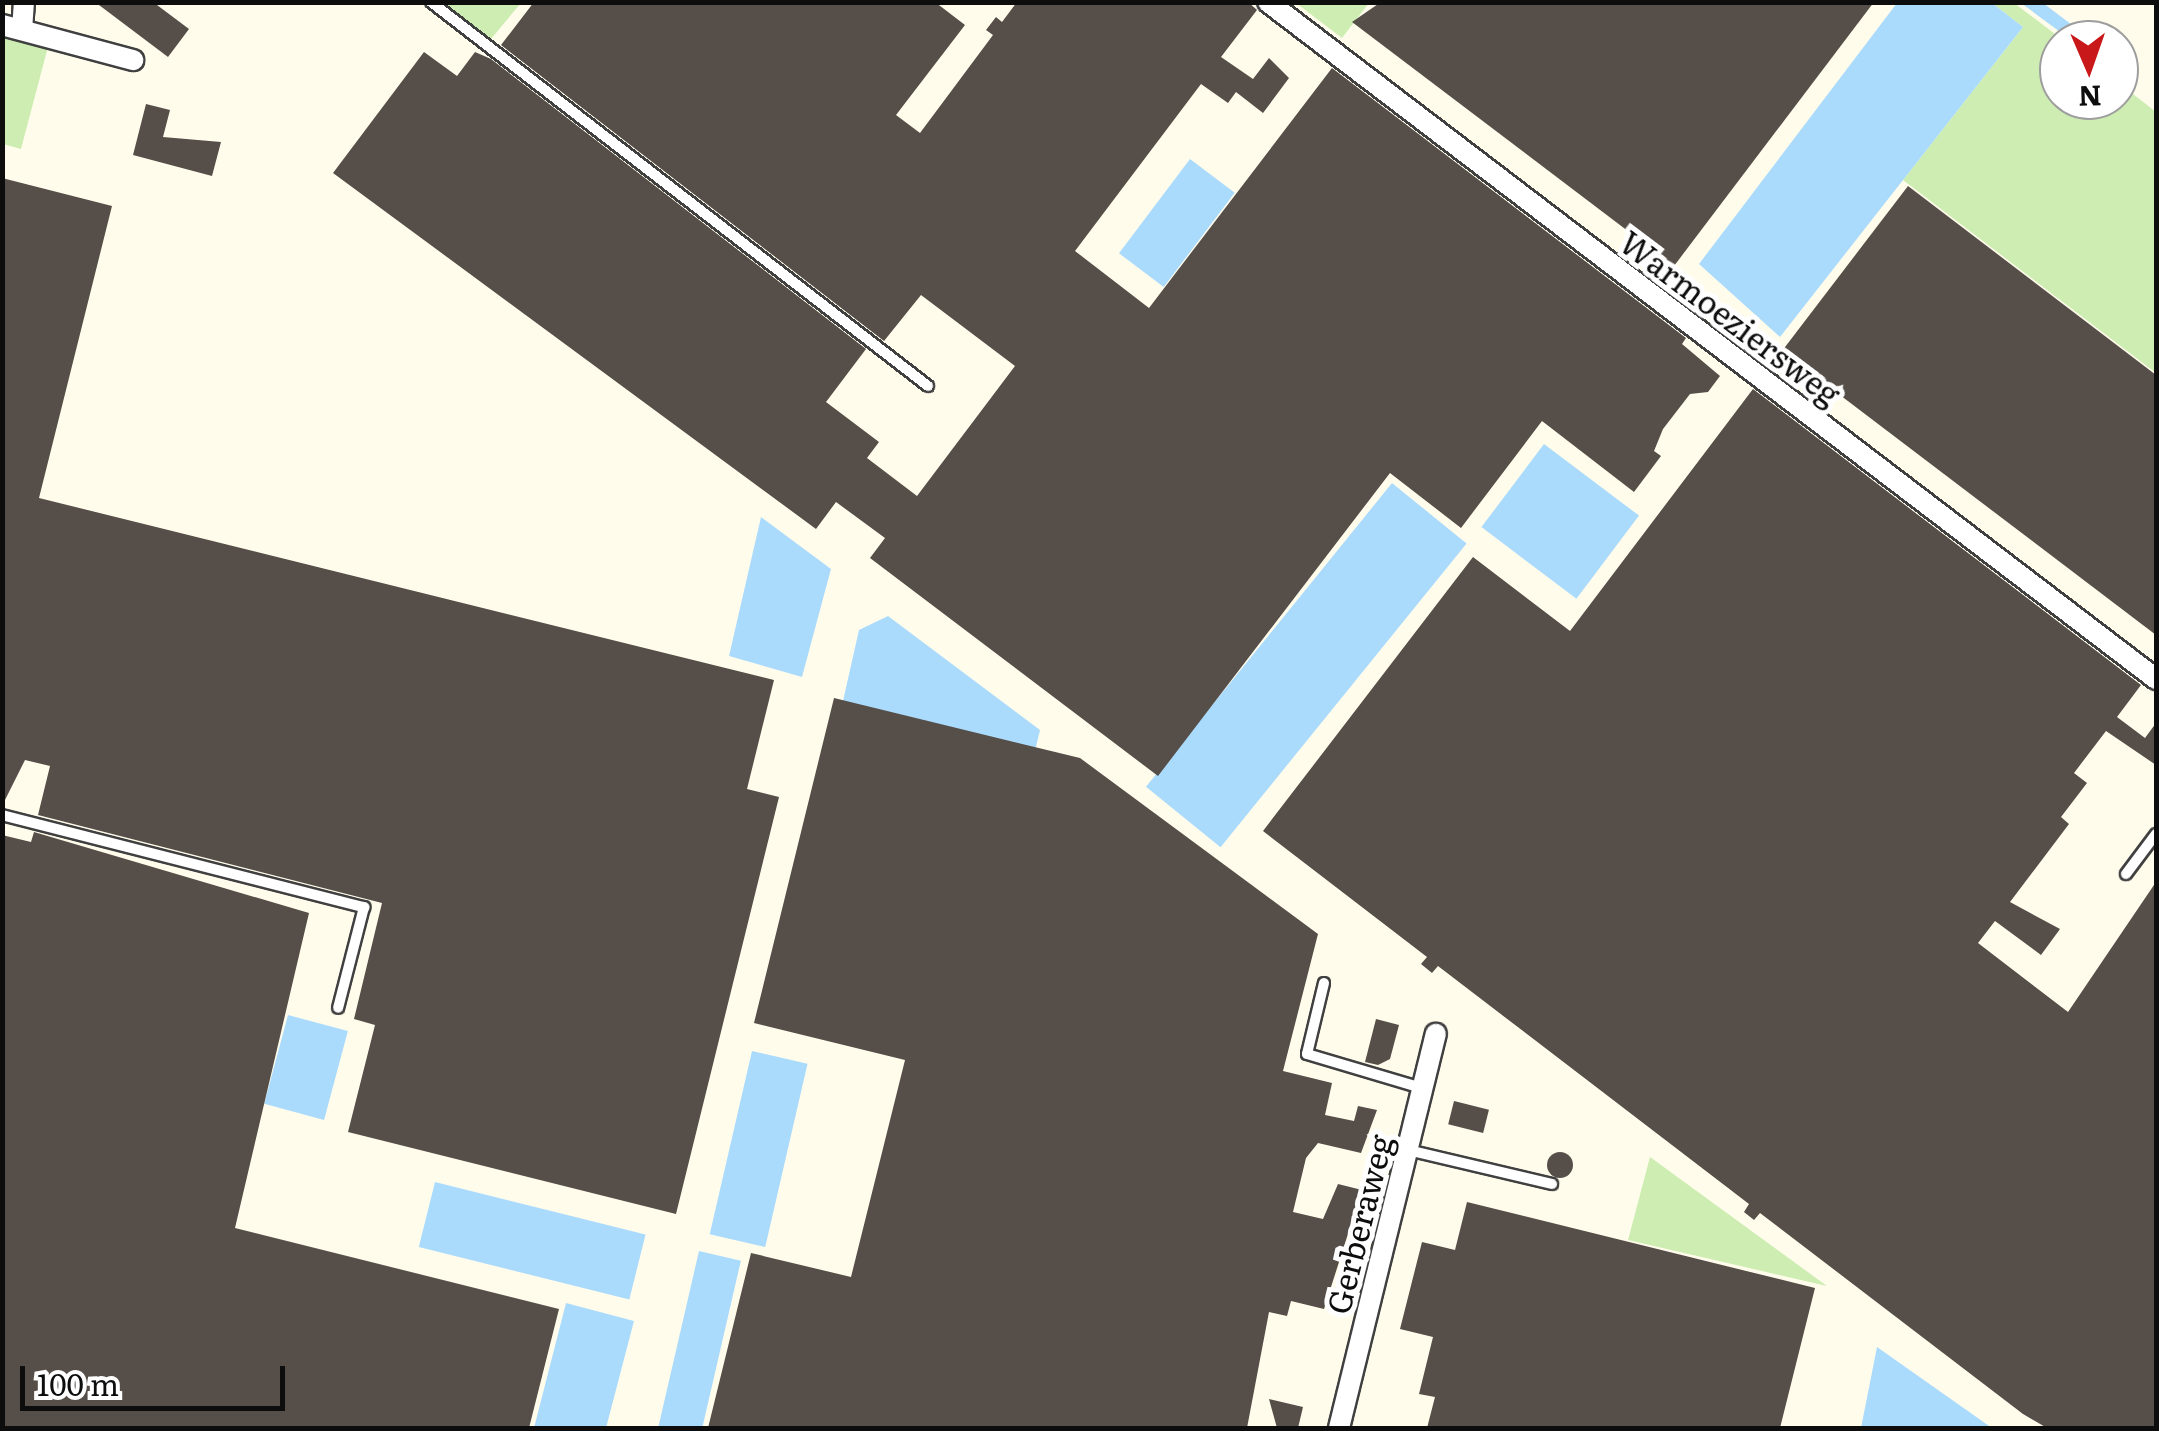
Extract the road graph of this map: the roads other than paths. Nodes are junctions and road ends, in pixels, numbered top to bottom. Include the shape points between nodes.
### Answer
1 (24, 2) edge
2 (431, 2) edge
3 (1268, 2) edge
4 (12, 27) edge
5 (133, 60) dead end
6 (928, 386) dead end
7 (2156, 679) edge
8 (2, 815) edge
9 (2156, 834) edge
10 (2126, 874) dead end
11 (1324, 984) dead end
12 (338, 1008) dead end
13 (1436, 1034) dead end
14 (1422, 1088) junction
15 (1407, 1150) junction
16 (1552, 1184) dead end
17 (1339, 1428) edge

1 - 4 street
2 - 6 lane
3 - 7 street, Warmoeziersweg
4 - 5 street
8 - 12 lane via 364,907
9 - 10 lane
11 - 14 lane via 1307,1054
13 - 14 street, Gerberaweg
14 - 15 street, Gerberaweg
15 - 16 lane
15 - 17 street, Gerberaweg

